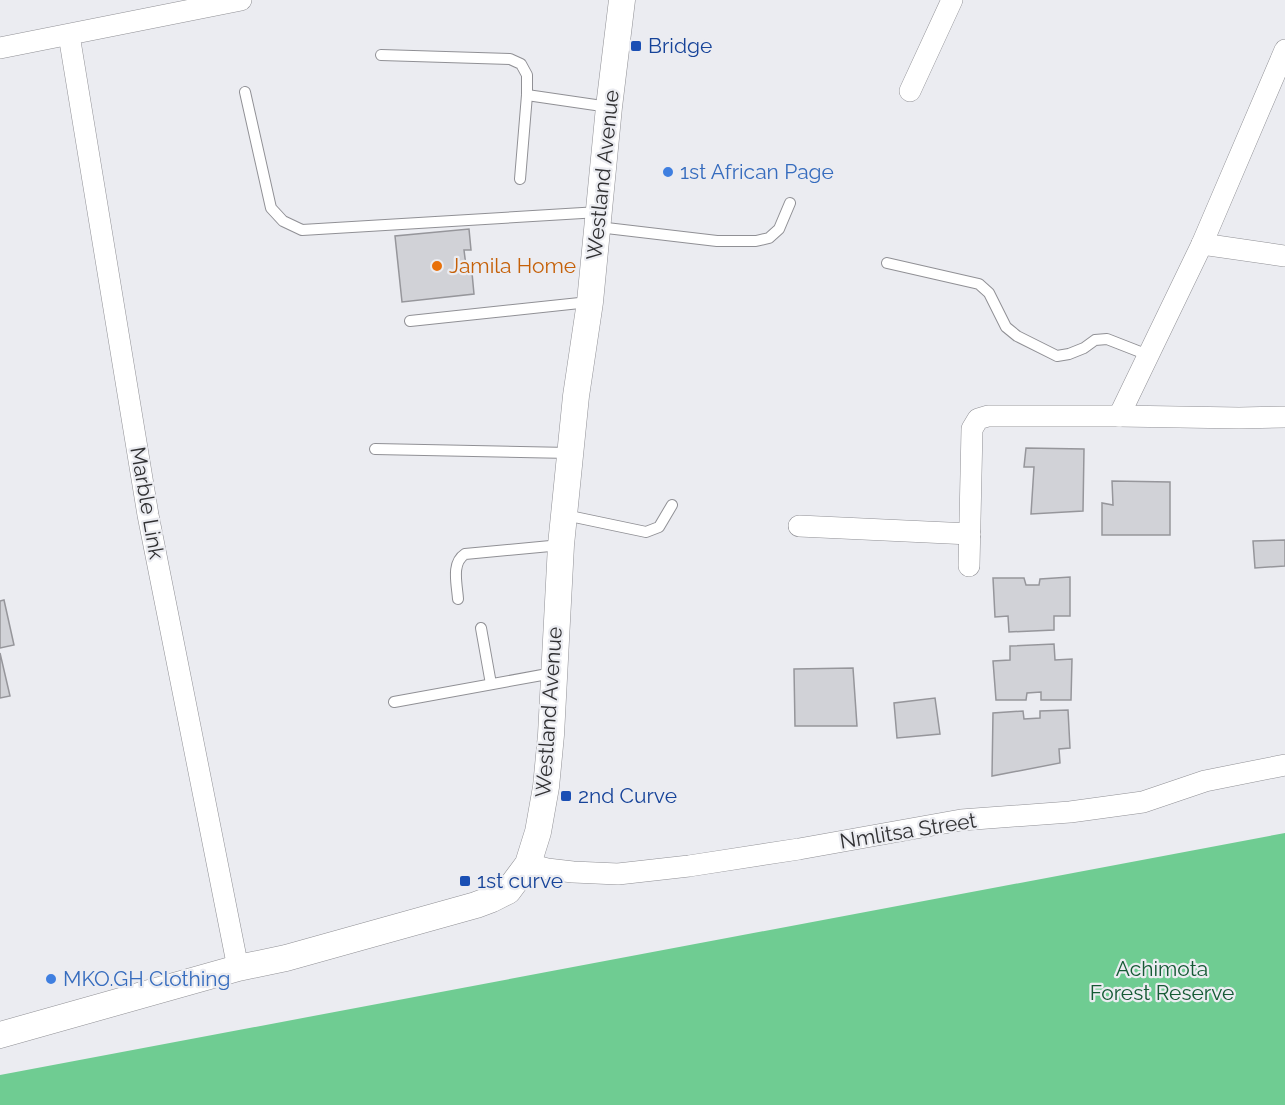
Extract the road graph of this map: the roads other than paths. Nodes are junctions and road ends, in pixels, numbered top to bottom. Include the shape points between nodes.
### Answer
1 (241, 0) edge
2 (622, 0) edge
3 (952, 0) edge
4 (69, 34) junction
5 (0, 48) edge
6 (1285, 50) edge
7 (381, 55) dead end
8 (910, 91) dead end
9 (245, 92) dead end
10 (527, 95) junction
11 (609, 106) junction
12 (520, 179) dead end
13 (790, 203) dead end
14 (598, 220) junction
15 (1202, 244) junction
16 (1285, 256) edge
17 (887, 263) dead end
18 (590, 302) junction
19 (410, 321) dead end
20 (1148, 355) junction
21 (1119, 416) junction
22 (1285, 417) edge
23 (375, 448) dead end
24 (570, 453) junction
25 (672, 505) dead end
26 (564, 515) junction
27 (799, 526) dead end
28 (970, 534) junction
29 (561, 545) junction
30 (969, 566) dead end
31 (458, 599) dead end
32 (481, 628) dead end
33 (554, 673) junction
34 (491, 684) junction
35 (394, 702) dead end
36 (1285, 765) edge
37 (528, 864) junction
38 (238, 968) junction
39 (0, 1035) edge

1 - 4 street
2 - 11 street, Westland Avenue
3 - 8 street
4 - 5 street
4 - 38 street, Marble Link via 148,514
6 - 15 street
7 - 10 lane via 510,59 524,70
9 - 14 lane via 272,208 283,221 302,230
10 - 11 lane
10 - 12 lane
11 - 14 street, Westland Avenue
13 - 14 lane via 779,229 756,241 717,241
14 - 18 street, Westland Avenue
15 - 16 street
15 - 20 street
17 - 20 lane via 980,284 989,293 1006,327 1057,356 1107,339
18 - 19 lane
18 - 24 street, Westland Avenue
20 - 21 street
21 - 22 street
21 - 28 street via 988,416 978,420 972,429
23 - 24 lane
24 - 26 street, Westland Avenue
25 - 26 lane via 658,527 646,532
26 - 29 street, Westland Avenue
27 - 28 street
28 - 30 street
29 - 31 lane via 459,557
29 - 33 street, Westland Avenue
32 - 34 lane
33 - 34 lane
33 - 37 street, Westland Avenue via 546,787
34 - 35 lane
36 - 37 street, Nmlitsa Street via 1204,781 1143,802 961,820 689,866 618,874
37 - 38 street, Westland Avenue via 508,891 492,899
38 - 39 street, Westland Avenue

